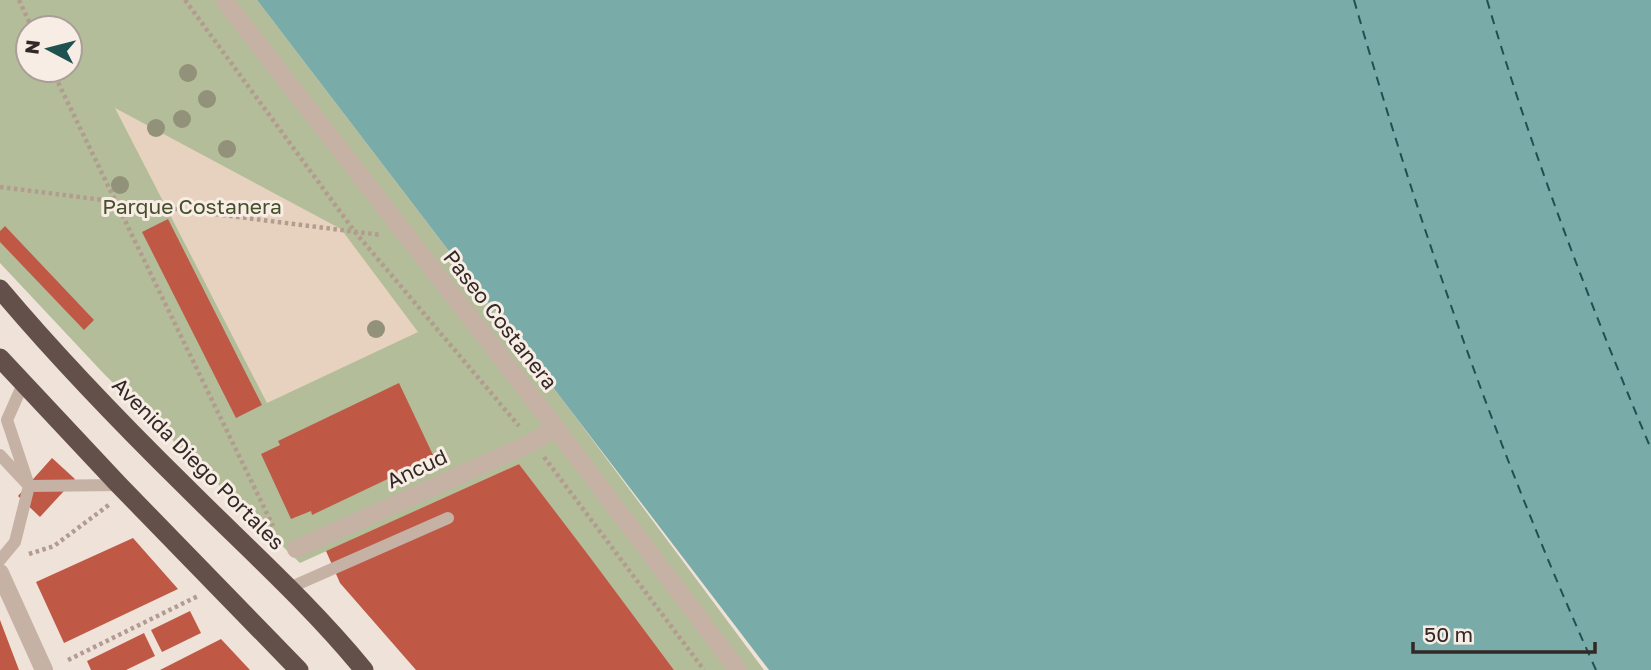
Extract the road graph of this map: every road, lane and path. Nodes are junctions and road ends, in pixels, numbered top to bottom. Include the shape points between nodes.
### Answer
1 (185, 0) edge
2 (223, 0) edge
3 (59, 84) edge
4 (0, 187) edge
5 (116, 202) junction
6 (355, 232) junction
7 (409, 239) junction
8 (1, 292) edge
9 (0, 358) edge
10 (23, 384) junction
11 (555, 427) junction
12 (533, 442) junction
13 (0, 454) edge
14 (119, 485) junction
15 (30, 486) junction
16 (110, 503) dead end
17 (448, 518) dead end
18 (273, 526) dead end
19 (296, 550) dead end
20 (22, 556) dead end
21 (0, 560) edge
22 (0, 573) edge
23 (289, 588) junction
24 (198, 596) dead end
25 (68, 660) dead end
26 (44, 670) edge
27 (299, 670) edge
28 (364, 670) edge
29 (704, 670) edge
30 (738, 670) edge

1 - 6 path
2 - 7 street, Paseo Costanera
3 - 5 path
4 - 5 path
5 - 6 path
5 - 18 path
6 - 7 path
6 - 12 path
7 - 11 street, Paseo Costanera
8 - 23 highway, Avenida Diego Portales
9 - 10 highway
10 - 14 highway
10 - 15 lane via 8,420
11 - 12 street, Ancud
11 - 30 street, Paseo Costanera
12 - 19 street, Ancud
12 - 29 path
13 - 15 lane
14 - 15 lane
14 - 27 highway
15 - 21 lane via 15,542
16 - 20 path via 54,546
17 - 23 lane
22 - 26 street
23 - 28 highway, Avenida Diego Portales
24 - 25 path

